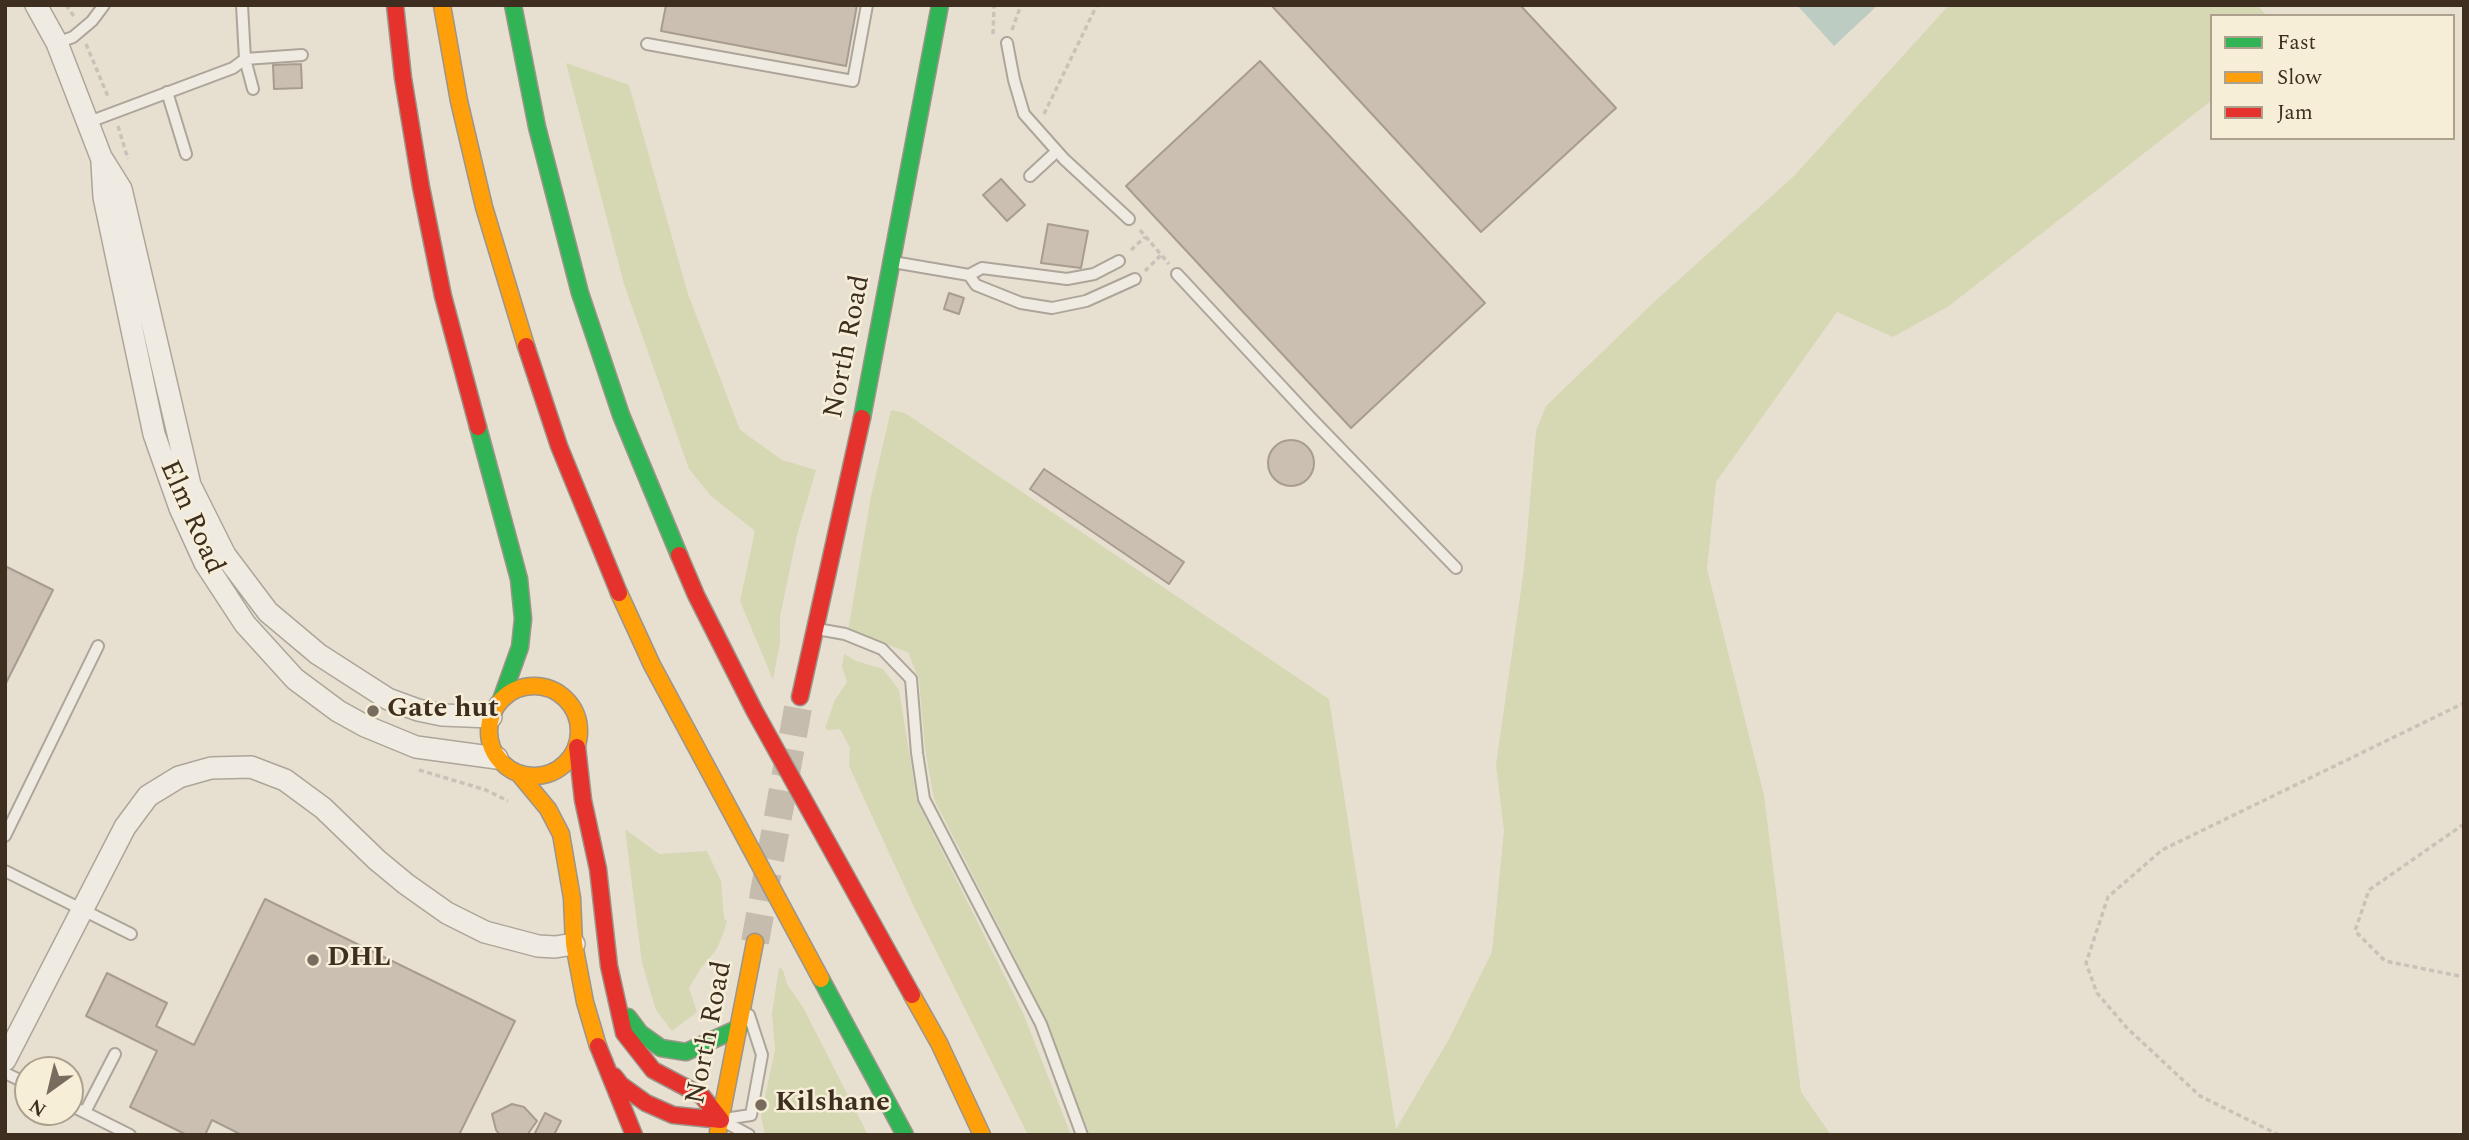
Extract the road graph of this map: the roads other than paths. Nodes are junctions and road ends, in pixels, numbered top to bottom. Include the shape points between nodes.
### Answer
1 (36, 5) edge
2 (104, 5) edge
3 (242, 5) edge
4 (395, 5) edge
5 (442, 5) edge
6 (513, 5) edge
7 (867, 5) edge
8 (940, 5) edge
9 (57, 43) junction
10 (1007, 43) road end
11 (647, 44) dead end
12 (302, 55) dead end
13 (245, 59) junction
14 (253, 89) dead end
15 (167, 92) junction
16 (89, 122) junction
17 (1057, 151) junction
18 (186, 154) dead end
19 (101, 157) junction
20 (1030, 176) dead end
21 (1129, 219) road end
22 (1119, 261) road end
23 (893, 262) junction
24 (1177, 274) road end
25 (969, 275) junction
26 (1136, 279) road end
27 (1456, 568) dead end
28 (815, 629) junction
29 (98, 646) dead end
30 (800, 698) tunnel mouth
31 (496, 709) junction
32 (578, 747) junction
33 (497, 758) junction
34 (519, 774) junction
35 (5, 836) edge
36 (5, 871) edge
37 (82, 909) junction
38 (131, 934) dead end
39 (755, 942) tunnel mouth
40 (574, 944) junction
41 (744, 999) junction
42 (618, 1004) junction
43 (738, 1028) junction
44 (115, 1054) dead end
45 (5, 1060) edge
46 (611, 1073) junction
47 (85, 1112) joint
48 (719, 1127) edge
49 (131, 1135) edge
50 (634, 1135) edge
51 (749, 1135) edge
52 (905, 1135) edge
53 (982, 1135) edge
54 (1082, 1135) edge

1 - 9 street, Elm Road
2 - 9 lane via 73,37
3 - 13 lane
4 - 31 main road via 403,78 443,296 519,579 520,647
5 - 52 main road via 459,101 510,297 559,446 603,556 652,665
6 - 53 main road via 537,127 580,293 621,415 696,595 754,710 939,1043
7 - 11 lane via 853,81
8 - 23 main road, North Road
9 - 16 street, Elm Road
10 - 17 lane via 1024,114
12 - 13 lane
13 - 14 lane
13 - 15 lane via 233,68
15 - 16 lane
15 - 18 lane
16 - 19 street, Elm Road
17 - 20 lane
17 - 21 lane
19 - 31 street, Elm Road via 121,189 190,485 225,555 268,612 318,654 388,699 442,715
19 - 33 street, Elm Road via 104,197 154,434 205,563 244,624 295,679 365,726 416,747
22 - 25 lane via 1094,274 1067,279 982,268
23 - 25 lane
23 - 28 main road, North Road
24 - 27 lane
25 - 26 lane via 976,285 988,290 1021,303 1052,308 1086,301
28 - 30 main road, North Road
28 - 54 lane via 845,634 882,649 911,679 924,799 1041,1024
29 - 35 lane
31 - 32 main road via 513,691 528,686 559,692 578,716
31 - 33 main road via 488,731
32 - 34 main road via 558,771 545,776
32 - 42 main road
33 - 34 main road
34 - 40 main road via 548,809 561,834
36 - 37 lane
37 - 38 lane
37 - 40 street via 125,827 148,796 179,777 211,768 251,767 285,780 323,808 377,860 447,913 485,932 538,946
37 - 45 street
39 - 41 main road, North Road
40 - 46 main road via 584,1002
41 - 43 main road, North Road
41 - 48 lane via 762,1055 751,1115
42 - 43 main road via 640,1033 670,1050 686,1052
42 - 48 main road via 624,1033 636,1051 653,1070 702,1096
43 - 48 main road, North Road
44 - 47 lane
46 - 48 main road via 646,1103
46 - 50 main road
47 - 49 lane
48 - 51 lane

